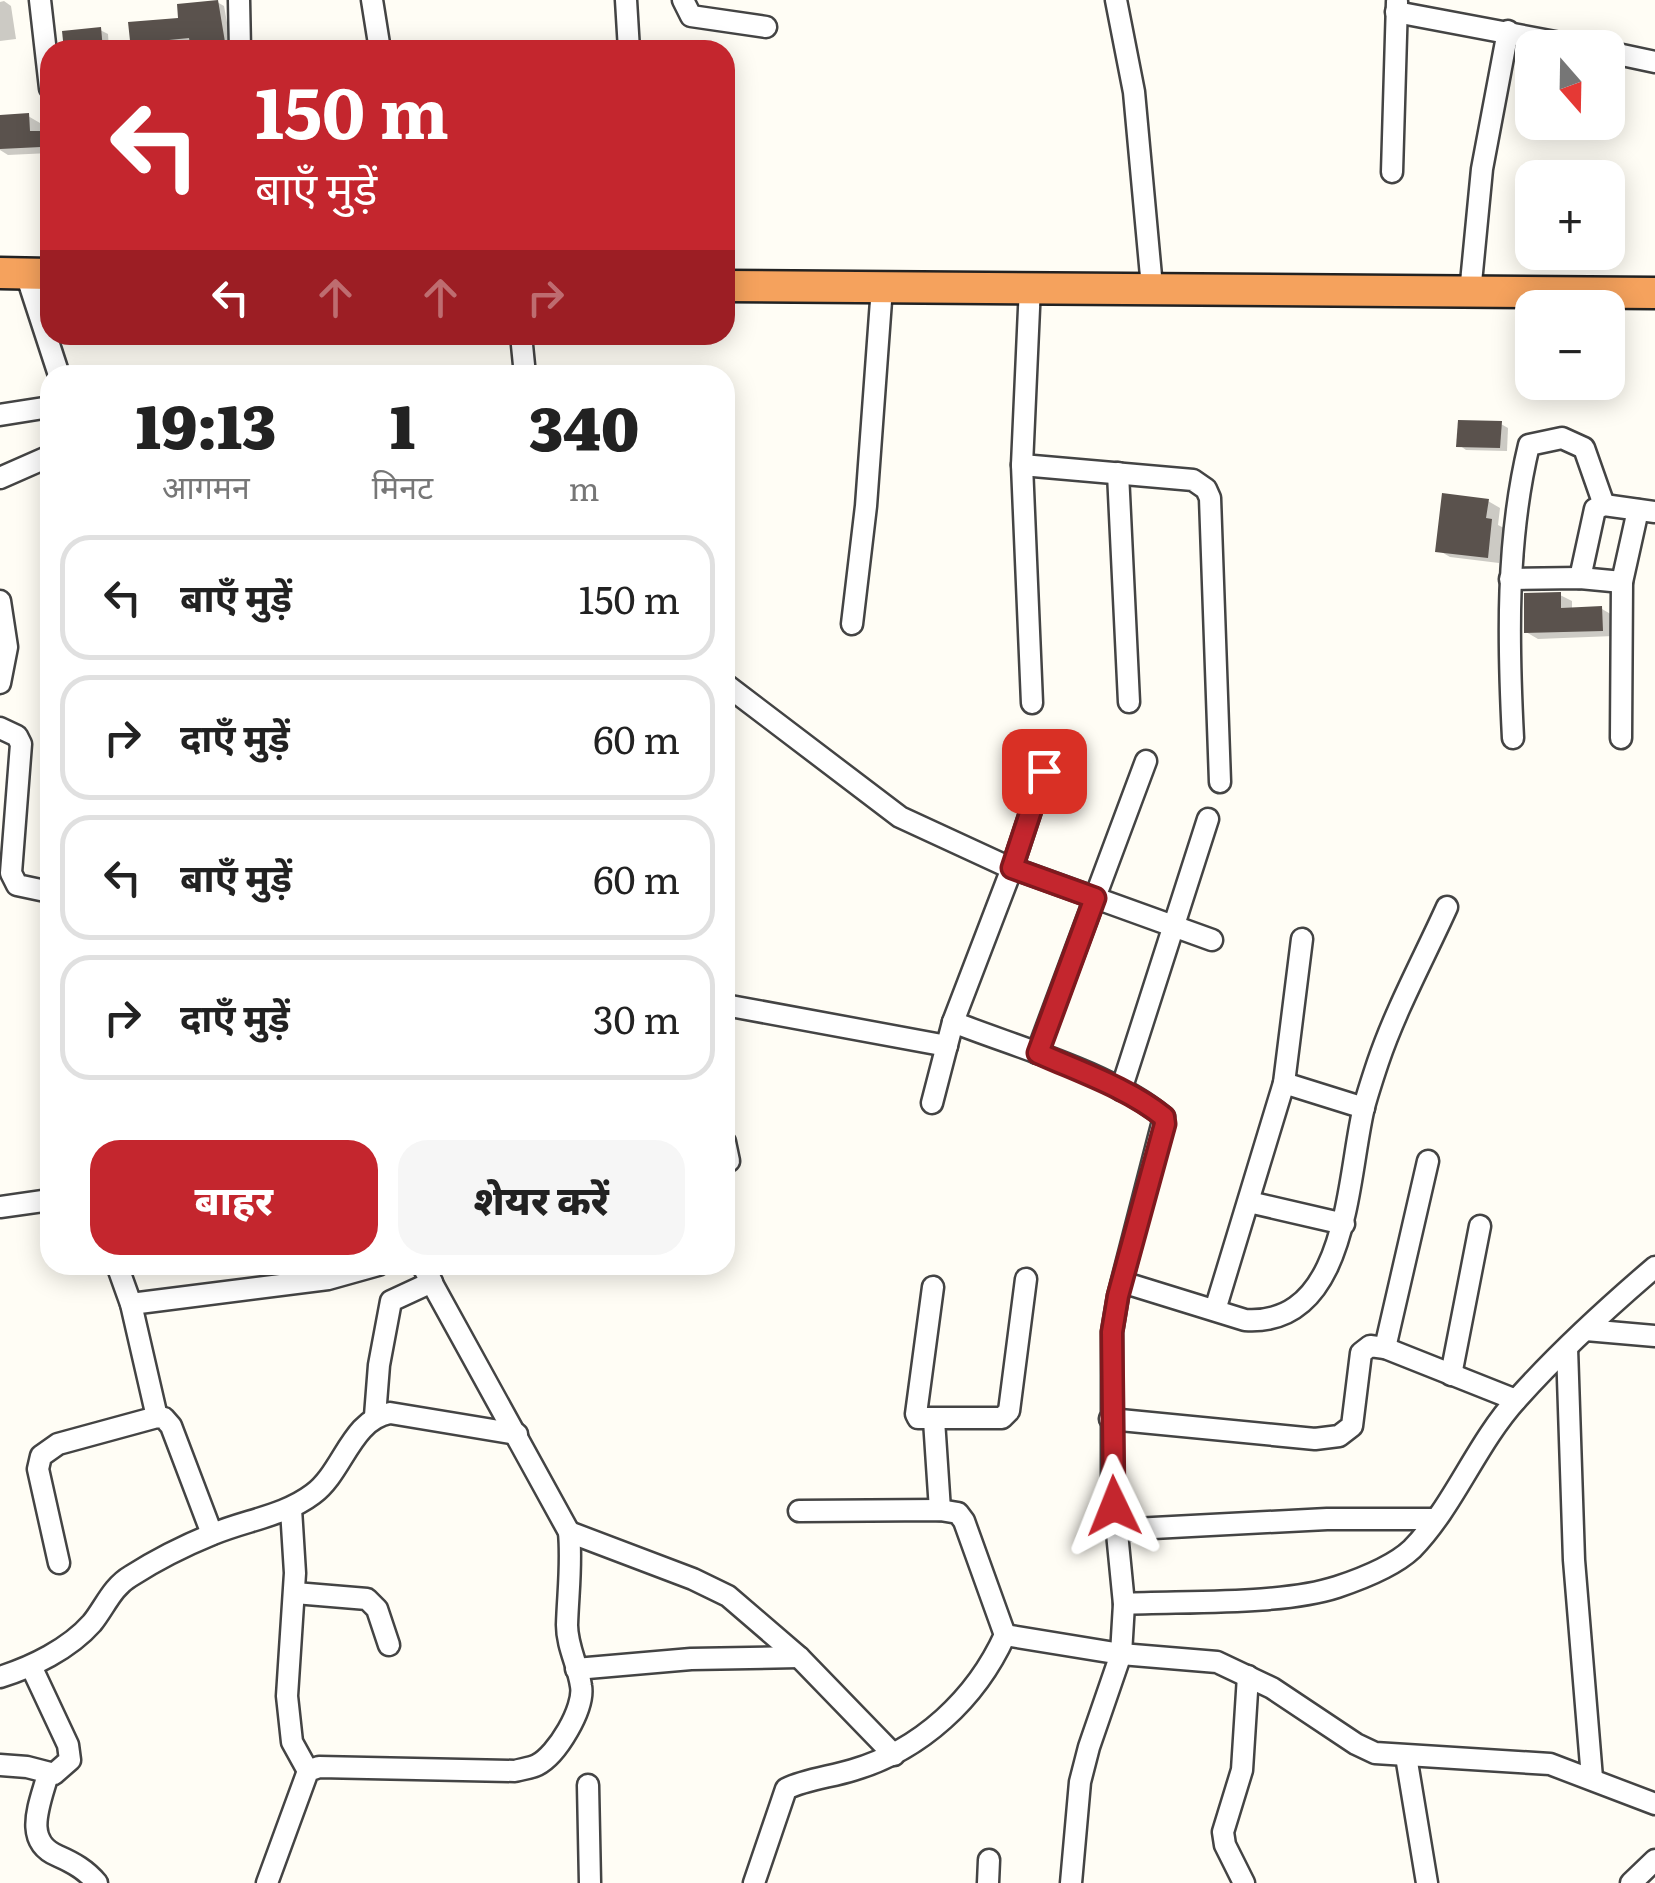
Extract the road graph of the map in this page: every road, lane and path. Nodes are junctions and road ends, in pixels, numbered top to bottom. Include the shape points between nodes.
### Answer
1 (40, 0) edge
2 (239, 0) edge
3 (372, 0) edge
4 (626, 0) edge
5 (683, 0) edge
6 (1116, 0) edge
7 (1396, 6) edge
8 (766, 27) dead end
9 (1508, 32) junction
10 (1515, 33) edge
11 (45, 40) edge
12 (240, 40) edge
13 (378, 40) edge
14 (628, 40) edge
15 (1625, 56) edge
16 (1655, 62) edge
17 (1392, 172) dead end
18 (26, 274) edge
19 (735, 286) edge
20 (1030, 286) junction
21 (882, 287) junction
22 (1152, 288) junction
23 (1470, 293) junction
24 (1655, 294) edge
25 (40, 317) edge
26 (40, 409) edge
27 (0, 415) edge
28 (40, 460) edge
29 (1022, 465) junction
30 (1118, 473) junction
31 (0, 478) edge
32 (1604, 505) junction
33 (1646, 511) edge
34 (1580, 578) junction
35 (1510, 579) junction
36 (1622, 582) junction
37 (0, 601) edge
38 (852, 624) dead end
39 (0, 683) edge
40 (735, 692) edge
41 (1129, 702) dead end
42 (1032, 703) dead end
43 (0, 728) edge
44 (1513, 738) dead end
45 (1621, 738) dead end
46 (1146, 762) dead end
47 (1044, 771) dead end
48 (1220, 782) dead end
49 (1208, 819) dead end
50 (1012, 868) junction
51 (40, 890) edge
52 (1095, 898) junction
53 (1447, 907) dead end
54 (1176, 928) junction
55 (1302, 939) dead end
56 (1212, 940) dead end
57 (735, 1007) edge
58 (953, 1022) junction
59 (947, 1046) junction
60 (1038, 1053) junction
61 (1284, 1083) junction
62 (1120, 1090) junction
63 (932, 1103) dead end
64 (1364, 1108) junction
65 (1428, 1161) dead end
66 (40, 1201) edge
67 (1249, 1202) junction
68 (0, 1206) edge
69 (1344, 1224) junction
70 (1480, 1226) dead end
71 (1655, 1267) edge
72 (121, 1275) edge
73 (342, 1275) edge
74 (424, 1275) edge
75 (428, 1275) edge
76 (1026, 1279) dead end
77 (1122, 1282) junction
78 (933, 1287) dead end
79 (131, 1304) junction
80 (1214, 1310) junction
81 (1586, 1330) junction
82 (1655, 1336) edge
83 (1385, 1348) junction
84 (1568, 1348) junction
85 (1452, 1375) junction
86 (1516, 1400) junction
87 (375, 1416) junction
88 (157, 1417) junction
89 (1110, 1419) junction
90 (934, 1420) junction
91 (517, 1434) junction
92 (290, 1508) junction
93 (940, 1510) junction
94 (798, 1511) dead end
95 (1435, 1520) junction
96 (1115, 1530) junction
97 (569, 1532) junction
98 (212, 1534) junction
99 (59, 1563) dead end
100 (295, 1593) junction
101 (1124, 1604) junction
102 (1005, 1635) junction
103 (389, 1645) dead end
104 (1121, 1654) junction
105 (799, 1657) junction
106 (31, 1666) junction
107 (576, 1669) junction
108 (1248, 1676) junction
109 (0, 1677) edge
110 (894, 1755) junction
111 (1406, 1756) junction
112 (0, 1765) edge
113 (308, 1772) junction
114 (48, 1774) junction
115 (1592, 1778) junction
116 (588, 1785) dead end
117 (1655, 1804) edge
118 (989, 1860) dead end
119 (1655, 1860) edge
120 (97, 1883) edge
121 (268, 1883) edge
122 (590, 1883) edge
123 (754, 1883) edge
124 (988, 1883) edge
125 (1070, 1883) edge
126 (1244, 1883) edge
127 (1427, 1883) edge
128 (1631, 1883) edge

1 - 11 street
2 - 12 street
3 - 13 street
4 - 14 street
5 - 8 street via 691,16
6 - 22 street via 1134,92
7 - 9 street
7 - 17 street
9 - 10 street
9 - 23 street via 1482,169
15 - 16 street
18 - 25 street
19 - 21 highway
20 - 21 highway
20 - 22 highway
20 - 29 street
21 - 38 street
22 - 23 highway
23 - 24 highway
26 - 27 street
28 - 31 street
29 - 30 street
29 - 42 street
30 - 41 street
30 - 48 street via 1193,480 1210,498
32 - 33 street
32 - 34 street via 1592,513
32 - 35 street via 1584,448 1562,438 1529,445
33 - 36 street
34 - 35 street
34 - 36 street
35 - 44 street
36 - 45 street
37 - 39 street via 8,647
40 - 50 street via 888,809
43 - 51 street via 21,744 11,873 17,884
46 - 52 street
47 - 50 street
49 - 54 street
50 - 52 street
50 - 58 street
52 - 54 street
52 - 60 street
53 - 64 street via 1379,1058
54 - 56 street
54 - 62 street
55 - 61 street
57 - 59 street
58 - 59 street
58 - 60 street
59 - 63 street
60 - 62 street
61 - 64 street
61 - 67 street
62 - 77 street via 1158,1112 1165,1124
64 - 69 street
65 - 83 street
66 - 68 street
67 - 69 street
67 - 80 street
69 - 80 street via 1301,1304 1263,1322
70 - 85 street
71 - 81 street
72 - 79 street
73 - 79 street
74 - 87 street via 387,1310
75 - 91 street
76 - 90 street via 1006,1416
77 - 80 street
77 - 89 street via 1112,1332
78 - 90 street via 915,1410 918,1418
79 - 88 street
81 - 82 street
81 - 84 street
83 - 85 street
83 - 89 street via 1361,1352 1352,1426 1329,1438
84 - 86 street
84 - 115 street via 1574,1560
85 - 86 street
86 - 95 street
87 - 91 street
87 - 92 street via 333,1475
88 - 98 street via 171,1426
88 - 99 street via 58,1444 41,1456 38,1469
89 - 96 street
90 - 93 street
91 - 97 street
92 - 98 street
92 - 100 street
93 - 94 street
93 - 102 street via 964,1521
95 - 96 street
95 - 101 street via 1410,1551 1332,1588
96 - 101 street
97 - 105 street via 728,1596
97 - 107 street via 567,1628
98 - 106 street via 128,1578 88,1627
100 - 103 street via 367,1599
100 - 113 street via 288,1696 292,1742
101 - 104 street
102 - 104 street
102 - 110 street via 982,1679 938,1726
104 - 108 street via 1204,1660
104 - 125 street via 1080,1782
105 - 107 street
105 - 110 street
106 - 109 street
106 - 114 street via 71,1755 64,1768
107 - 113 street via 581,1701 575,1718 539,1764 515,1772
108 - 111 street via 1356,1744
108 - 126 street via 1242,1770 1223,1832
110 - 123 street via 786,1790
111 - 115 street via 1550,1764
111 - 127 street
112 - 114 street
113 - 121 street
114 - 120 street via 35,1825 38,1841
115 - 117 street
116 - 122 street
118 - 124 street
119 - 128 street

